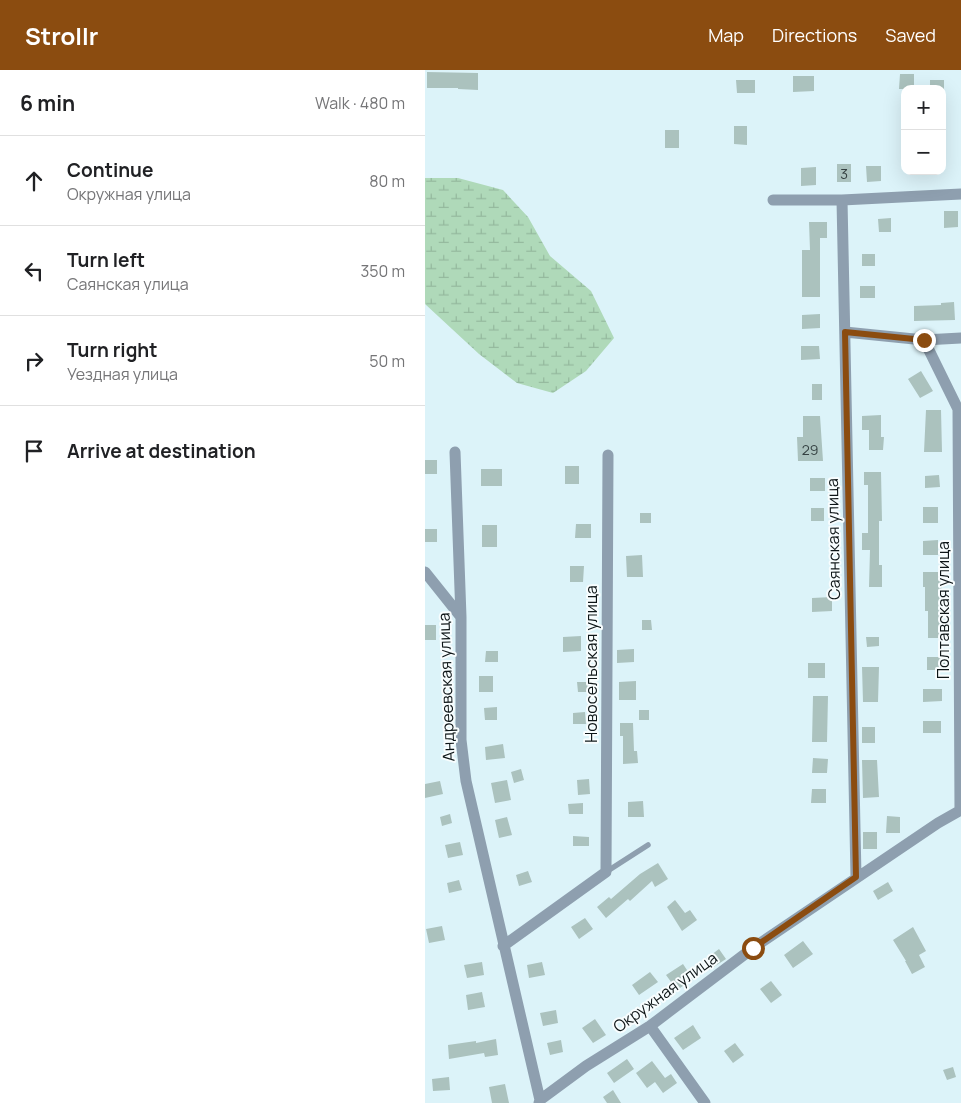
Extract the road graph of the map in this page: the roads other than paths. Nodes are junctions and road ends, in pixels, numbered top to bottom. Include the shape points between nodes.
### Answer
1 (961, 194) edge
2 (773, 200) dead end
3 (842, 200) junction
4 (845, 332) junction
5 (961, 338) edge
6 (924, 340) junction
7 (455, 452) dead end
8 (608, 455) dead end
9 (425, 572) edge
10 (461, 617) junction
11 (960, 668) edge
12 (961, 811) edge
13 (648, 844) dead end
14 (606, 872) junction
15 (856, 877) junction
16 (503, 946) junction
17 (650, 1026) junction
18 (539, 1101) edge
19 (705, 1103) edge

1 - 3 street
2 - 3 street
3 - 4 street, Саянская улица
4 - 6 street
4 - 15 street, Саянская улица
5 - 6 street
6 - 11 street, Полтавская улица via 958,409
7 - 10 street, Андреевская улица
8 - 14 street, Новосельская улица
9 - 10 street
10 - 16 street, Андреевская улица via 461,740 466,781
11 - 12 street, Полтавская улица
12 - 15 street, Окружная улица via 938,822
13 - 14 lane
14 - 16 street
15 - 17 street, Окружная улица
16 - 18 street, Андреевская улица
17 - 18 street, Окружная улица via 586,1066
17 - 19 street

